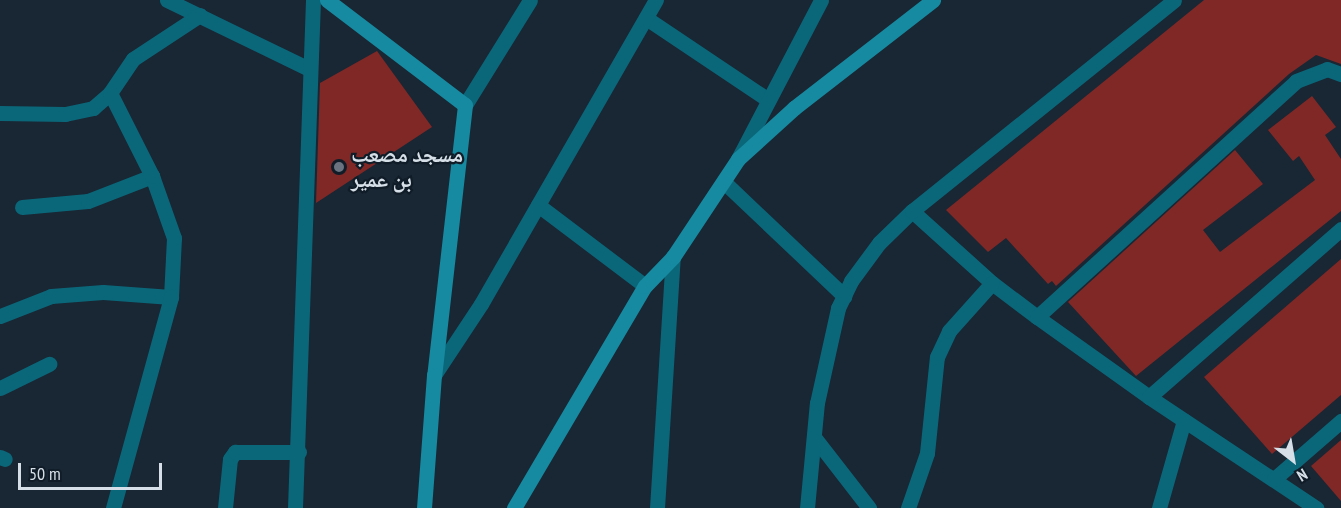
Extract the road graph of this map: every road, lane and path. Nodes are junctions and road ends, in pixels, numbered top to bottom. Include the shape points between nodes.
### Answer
1 (167, 0) edge
2 (313, 0) edge
3 (327, 0) edge
4 (530, 0) edge
5 (656, 0) edge
6 (821, 0) edge
7 (933, 0) edge
8 (1174, 0) edge
9 (200, 15) junction
10 (646, 18) junction
11 (309, 69) junction
12 (1341, 74) edge
13 (110, 93) junction
14 (767, 99) junction
15 (465, 105) junction
16 (0, 113) edge
17 (738, 159) junction
18 (152, 176) junction
19 (724, 182) junction
20 (537, 205) junction
21 (22, 207) dead end
22 (912, 212) junction
23 (1341, 230) edge
24 (673, 257) junction
25 (992, 283) junction
26 (645, 286) junction
27 (844, 296) junction
28 (171, 297) junction
29 (0, 316) edge
30 (1037, 317) junction
31 (49, 364) dead end
32 (434, 375) junction
33 (0, 388) edge
34 (1149, 397) junction
35 (1184, 420) junction
36 (1341, 421) edge
37 (814, 437) junction
38 (299, 452) junction
39 (1274, 479) junction
40 (113, 508) edge
41 (225, 508) edge
42 (295, 508) edge
43 (424, 508) edge
44 (514, 508) edge
45 (657, 508) edge
46 (807, 508) edge
47 (869, 508) edge
48 (908, 508) edge
49 (1159, 508) edge
50 (1316, 508) edge

1 - 9 street
2 - 11 street
3 - 15 main road
4 - 15 street
5 - 10 street
6 - 14 street
7 - 17 main road via 794,108
8 - 22 street
9 - 11 street
9 - 13 street via 133,59
10 - 14 street
10 - 20 street
11 - 38 street
12 - 30 street via 1327,69 1296,81
13 - 16 street via 93,108 66,114
13 - 18 street
14 - 17 street
15 - 32 main road
17 - 19 main road
18 - 21 street via 88,201
18 - 28 street via 174,238
19 - 24 main road
19 - 27 street
20 - 26 street
20 - 32 street via 481,304
22 - 25 street
22 - 27 street via 879,243
23 - 34 street
24 - 26 main road
24 - 45 street
25 - 30 street
25 - 48 street via 949,331 937,357 927,453
26 - 44 main road
27 - 37 street via 831,336
28 - 29 street via 103,292 51,296
28 - 40 street
30 - 34 street
31 - 33 street
32 - 43 main road
34 - 35 street
35 - 39 street
35 - 49 street
36 - 39 street
37 - 46 street
37 - 47 street
38 - 41 street via 235,452 230,459
38 - 42 street
39 - 50 street

